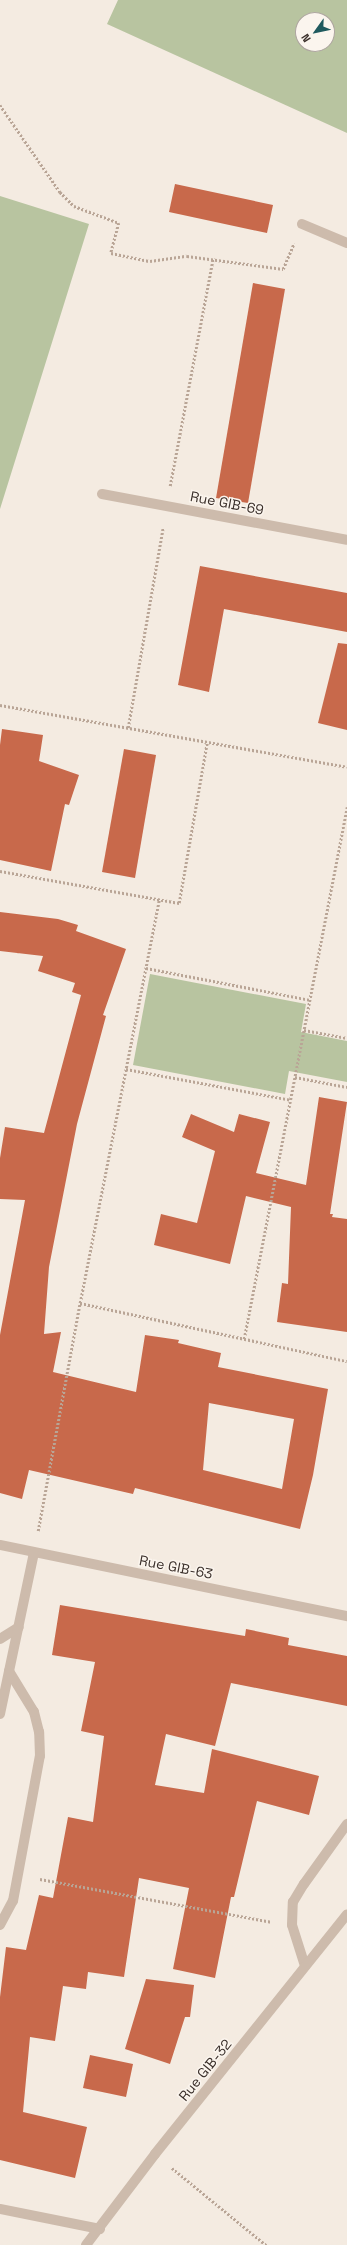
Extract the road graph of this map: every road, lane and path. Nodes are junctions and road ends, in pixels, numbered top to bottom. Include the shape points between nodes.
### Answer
1 (0, 104) edge
2 (302, 224) joint
3 (347, 243) edge
4 (102, 494) dead end
5 (347, 540) edge
6 (0, 705) edge
7 (207, 742) junction
8 (347, 766) edge
9 (347, 806) edge
10 (0, 871) edge
11 (160, 899) junction
12 (146, 968) junction
13 (310, 1000) junction
14 (304, 1030) junction
15 (347, 1038) edge
16 (126, 1069) junction
17 (295, 1077) junction
18 (347, 1087) edge
19 (290, 1100) junction
20 (80, 1304) junction
21 (244, 1339) junction
22 (347, 1361) edge
23 (0, 1545) edge
24 (34, 1553) junction
25 (347, 1616) edge
26 (18, 1627) junction
27 (0, 1639) edge
28 (9, 1671) junction
29 (0, 1714) edge
30 (347, 1824) edge
31 (18, 1875) junction
32 (347, 1914) edge
33 (0, 1925) edge
34 (292, 1925) junction
35 (305, 1966) junction
36 (155, 2154) junction
37 (0, 2209) edge
38 (100, 2229) junction
39 (86, 2245) edge
40 (266, 2245) edge

1 - 2 path via 60,192 74,206 119,223 111,253 150,261 194,256 283,270
2 - 3 street
4 - 5 street, Rue GIB-69
6 - 7 path
7 - 8 path
7 - 11 path via 179,903
9 - 13 path
10 - 11 path
11 - 12 path
12 - 13 path
12 - 16 path
13 - 14 path
14 - 15 path
14 - 17 path
16 - 19 path
16 - 20 path
17 - 18 path
17 - 19 path
19 - 21 path
20 - 21 path
20 - 24 path
21 - 22 path
23 - 24 street, Rue GIB-63
24 - 25 street, Rue GIB-63
24 - 26 street
26 - 27 street
26 - 28 street
28 - 29 street
28 - 31 street via 34,1712 40,1740 40,1756
30 - 34 street via 293,1902
31 - 33 street via 13,1901
31 - 34 path
32 - 35 street, Rue GIB-32
34 - 35 street
35 - 36 street, Rue GIB-32
36 - 38 street, Rue GIB-32
36 - 40 path
37 - 38 street
38 - 39 street, Rue GIB-32

